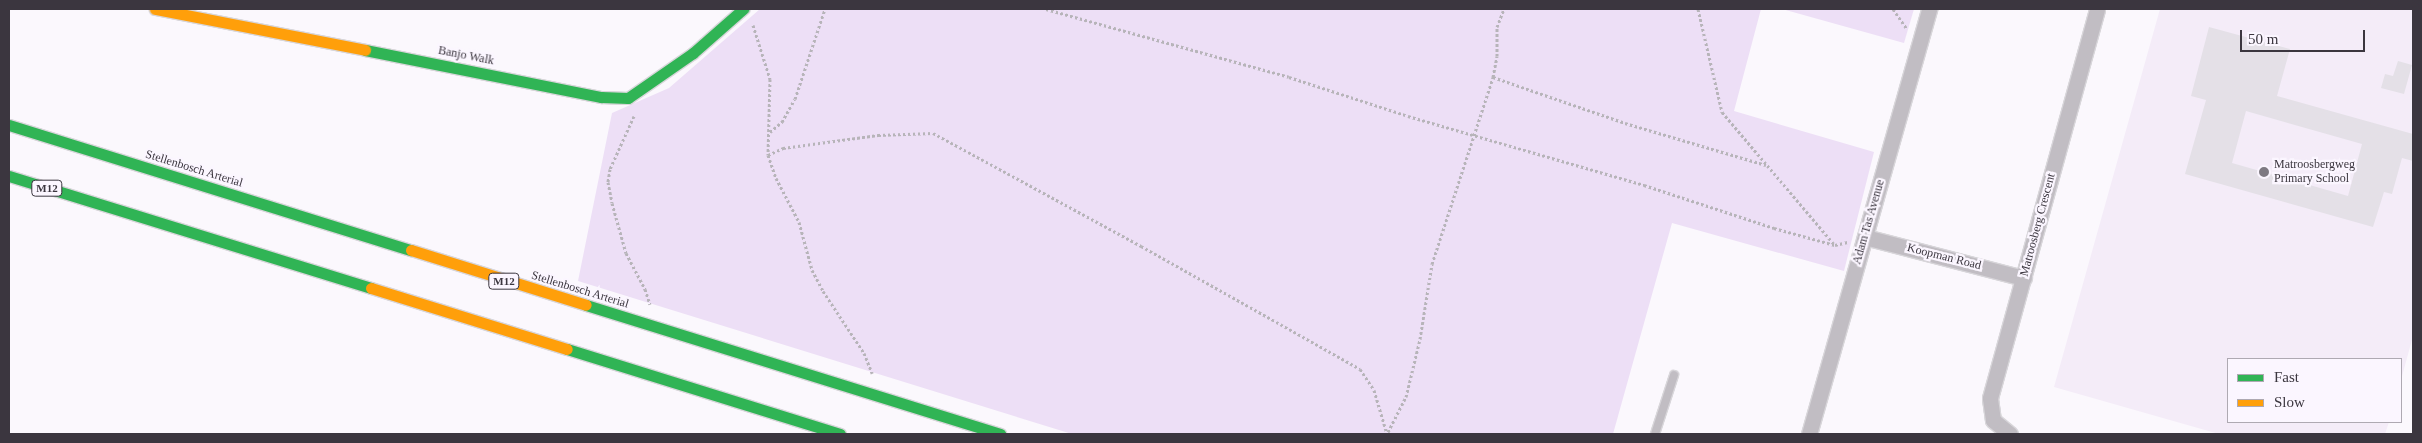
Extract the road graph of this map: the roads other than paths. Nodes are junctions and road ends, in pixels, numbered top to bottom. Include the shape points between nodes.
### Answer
1 (155, 9) edge
2 (743, 9) edge
3 (1929, 9) edge
4 (2097, 9) edge
5 (9, 125) edge
6 (9, 176) edge
7 (1865, 237) junction
8 (2024, 278) junction
9 (1674, 375) dead end
10 (840, 434) edge
11 (1000, 434) edge
12 (1655, 434) edge
13 (1809, 434) edge
14 (2010, 434) edge

1 - 2 main road, Banjo Walk via 601,97 628,98 693,53
3 - 7 street, Adam Tas Avenue
4 - 8 street, Matroosberg Crescent
5 - 11 main road, Stellenbosch Arterial / M12
6 - 10 main road, M12
7 - 8 street, Koopman Road
7 - 13 street, Adam Tas Avenue
8 - 14 street, Matroosberg Crescent via 1990,398 1993,420
9 - 12 lane

